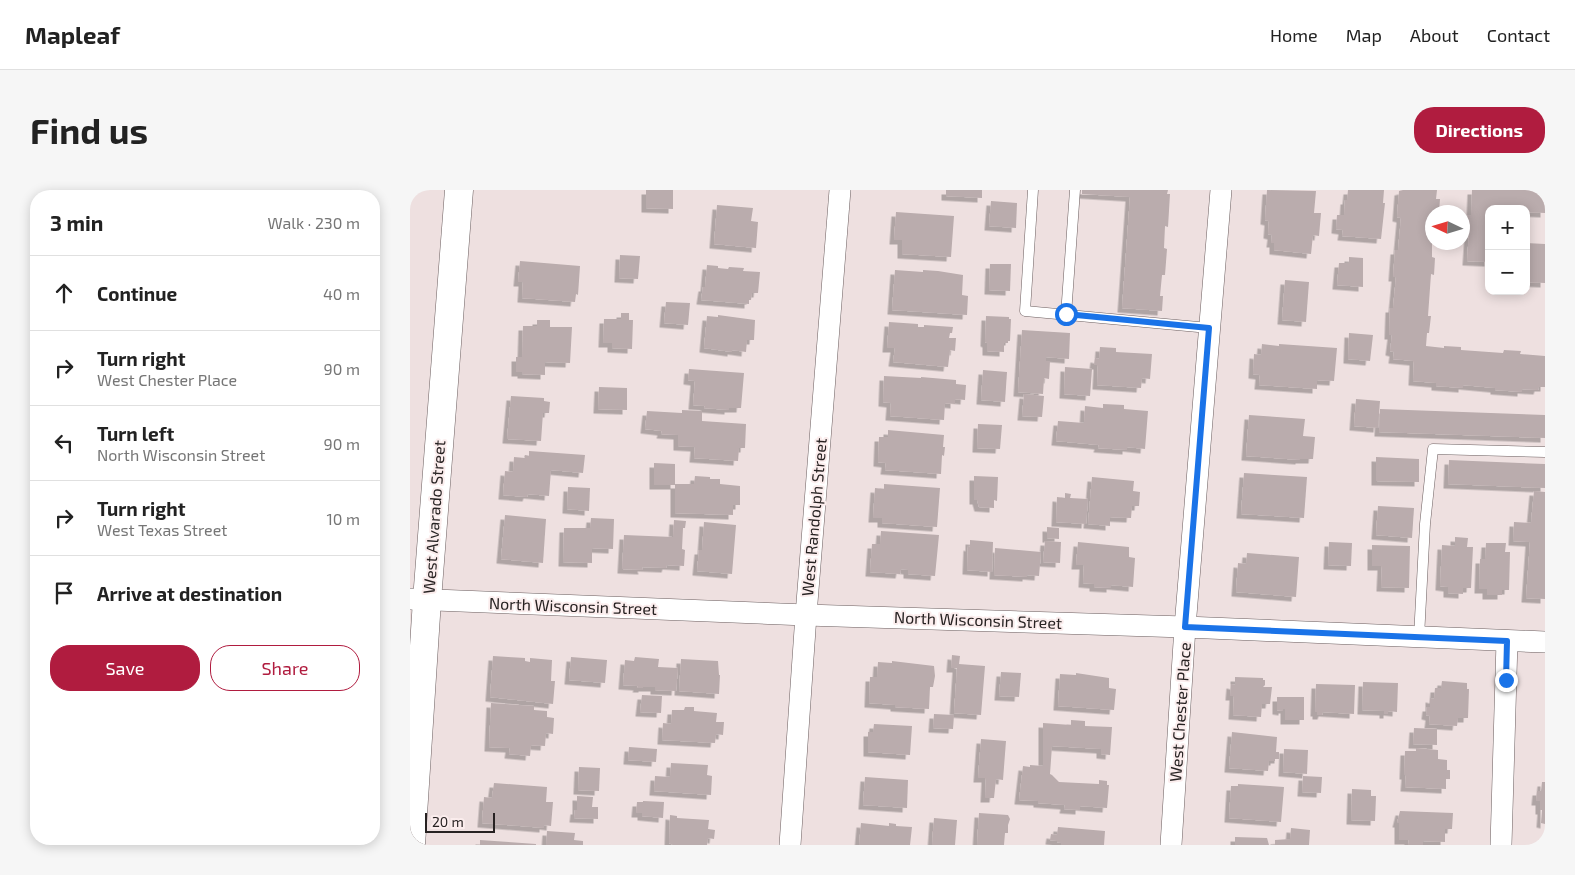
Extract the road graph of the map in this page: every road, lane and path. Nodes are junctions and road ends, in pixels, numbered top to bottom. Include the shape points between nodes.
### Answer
1 (459, 190) edge
2 (840, 190) edge
3 (1033, 190) edge
4 (1075, 190) edge
5 (1221, 190) edge
6 (1066, 314) junction
7 (1209, 328) junction
8 (1545, 452) edge
9 (419, 599) edge
10 (806, 615) junction
11 (1185, 627) junction
12 (1419, 637) junction
13 (1507, 641) junction
14 (1545, 642) edge
15 (411, 845) edge
16 (790, 845) edge
17 (1171, 845) edge
18 (1501, 845) edge

1 - 9 street, West Alvarado Street
2 - 10 street, West Randolph Street
3 - 6 lane via 1025,311
4 - 6 lane
5 - 7 street, West Chester Place
6 - 7 lane
7 - 11 street, West Chester Place
8 - 12 lane via 1433,449
9 - 10 street, North Wisconsin Street
9 - 15 street, West Alvarado Street
10 - 11 street, North Wisconsin Street
10 - 16 street, West Randolph Street
11 - 12 street, North Wisconsin Street
11 - 17 street, West Chester Place
12 - 13 street, North Wisconsin Street
13 - 14 street, North Wisconsin Street
13 - 18 street

